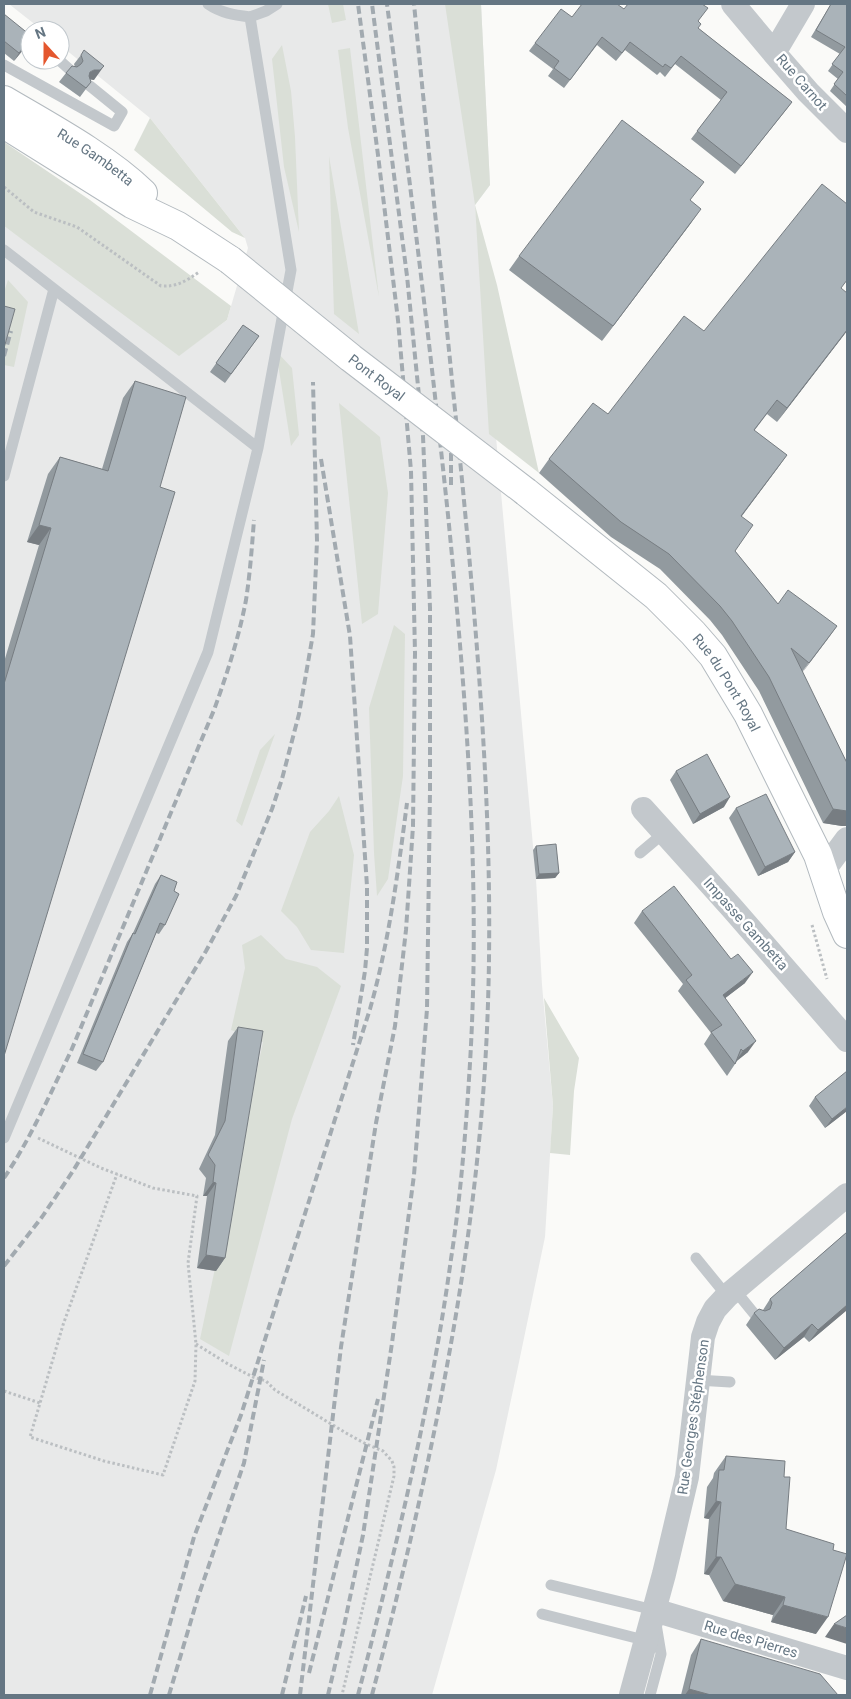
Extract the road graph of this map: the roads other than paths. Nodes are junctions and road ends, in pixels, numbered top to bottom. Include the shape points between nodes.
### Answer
1 (208, 4) edge
2 (277, 4) edge
3 (733, 4) edge
4 (803, 4) edge
5 (250, 17) junction
6 (774, 53) junction
7 (4, 65) edge
8 (90, 86) edge
9 (4, 100) edge
10 (4, 124) edge
11 (847, 131) edge
12 (178, 226) junction
13 (4, 250) edge
14 (230, 260) joint
15 (54, 289) junction
16 (258, 448) junction
17 (4, 476) edge
18 (526, 492) joint
19 (644, 809) dead end
20 (665, 832) junction
21 (847, 839) edge
22 (640, 853) dead end
23 (824, 870) junction
24 (847, 934) edge
25 (838, 1018) edge
26 (847, 1040) edge
27 (4, 1138) edge
28 (847, 1195) edge
29 (696, 1258) dead end
30 (730, 1292) junction
31 (756, 1316) edge
32 (697, 1380) junction
33 (730, 1382) dead end
34 (551, 1585) dead end
35 (654, 1610) junction
36 (542, 1614) dead end
37 (640, 1639) junction
38 (847, 1668) edge
39 (621, 1695) edge
40 (631, 1695) edge
41 (650, 1695) edge

1 - 5 lane via 232,15
2 - 5 lane
3 - 6 street
4 - 6 street, Rue Carnot
5 - 16 lane via 291,270
6 - 11 street, Rue Carnot
7 - 8 lane via 114,126 122,112
9 - 12 main road, Rue Gambetta via 135,185
10 - 12 main road, Rue Gambetta via 132,204
12 - 14 main road, Rue Gambetta
13 - 15 lane
14 - 18 main road, Pont Royal, bridge
15 - 16 lane
15 - 17 lane
16 - 27 lane via 208,652
18 - 23 main road, Rue du Pont Royal via 656,596 713,656 760,737
19 - 20 street, Impasse Gambetta
20 - 22 lane
20 - 25 street, Impasse Gambetta
21 - 23 street
23 - 24 main road, Rue du Pont Royal
25 - 26 street, Impasse Gambetta
28 - 30 street, Rue Georges Stéphenson
29 - 30 lane
30 - 31 lane
30 - 32 street, Rue Georges Stéphenson via 708,1322
32 - 33 lane
32 - 35 street, Rue Georges Stéphenson via 687,1477
34 - 35 lane
35 - 37 lane
35 - 38 street, Rue des Pierres
35 - 40 street, Rue Georges Stéphenson
35 - 41 lane via 661,1654
36 - 37 lane
37 - 39 lane

